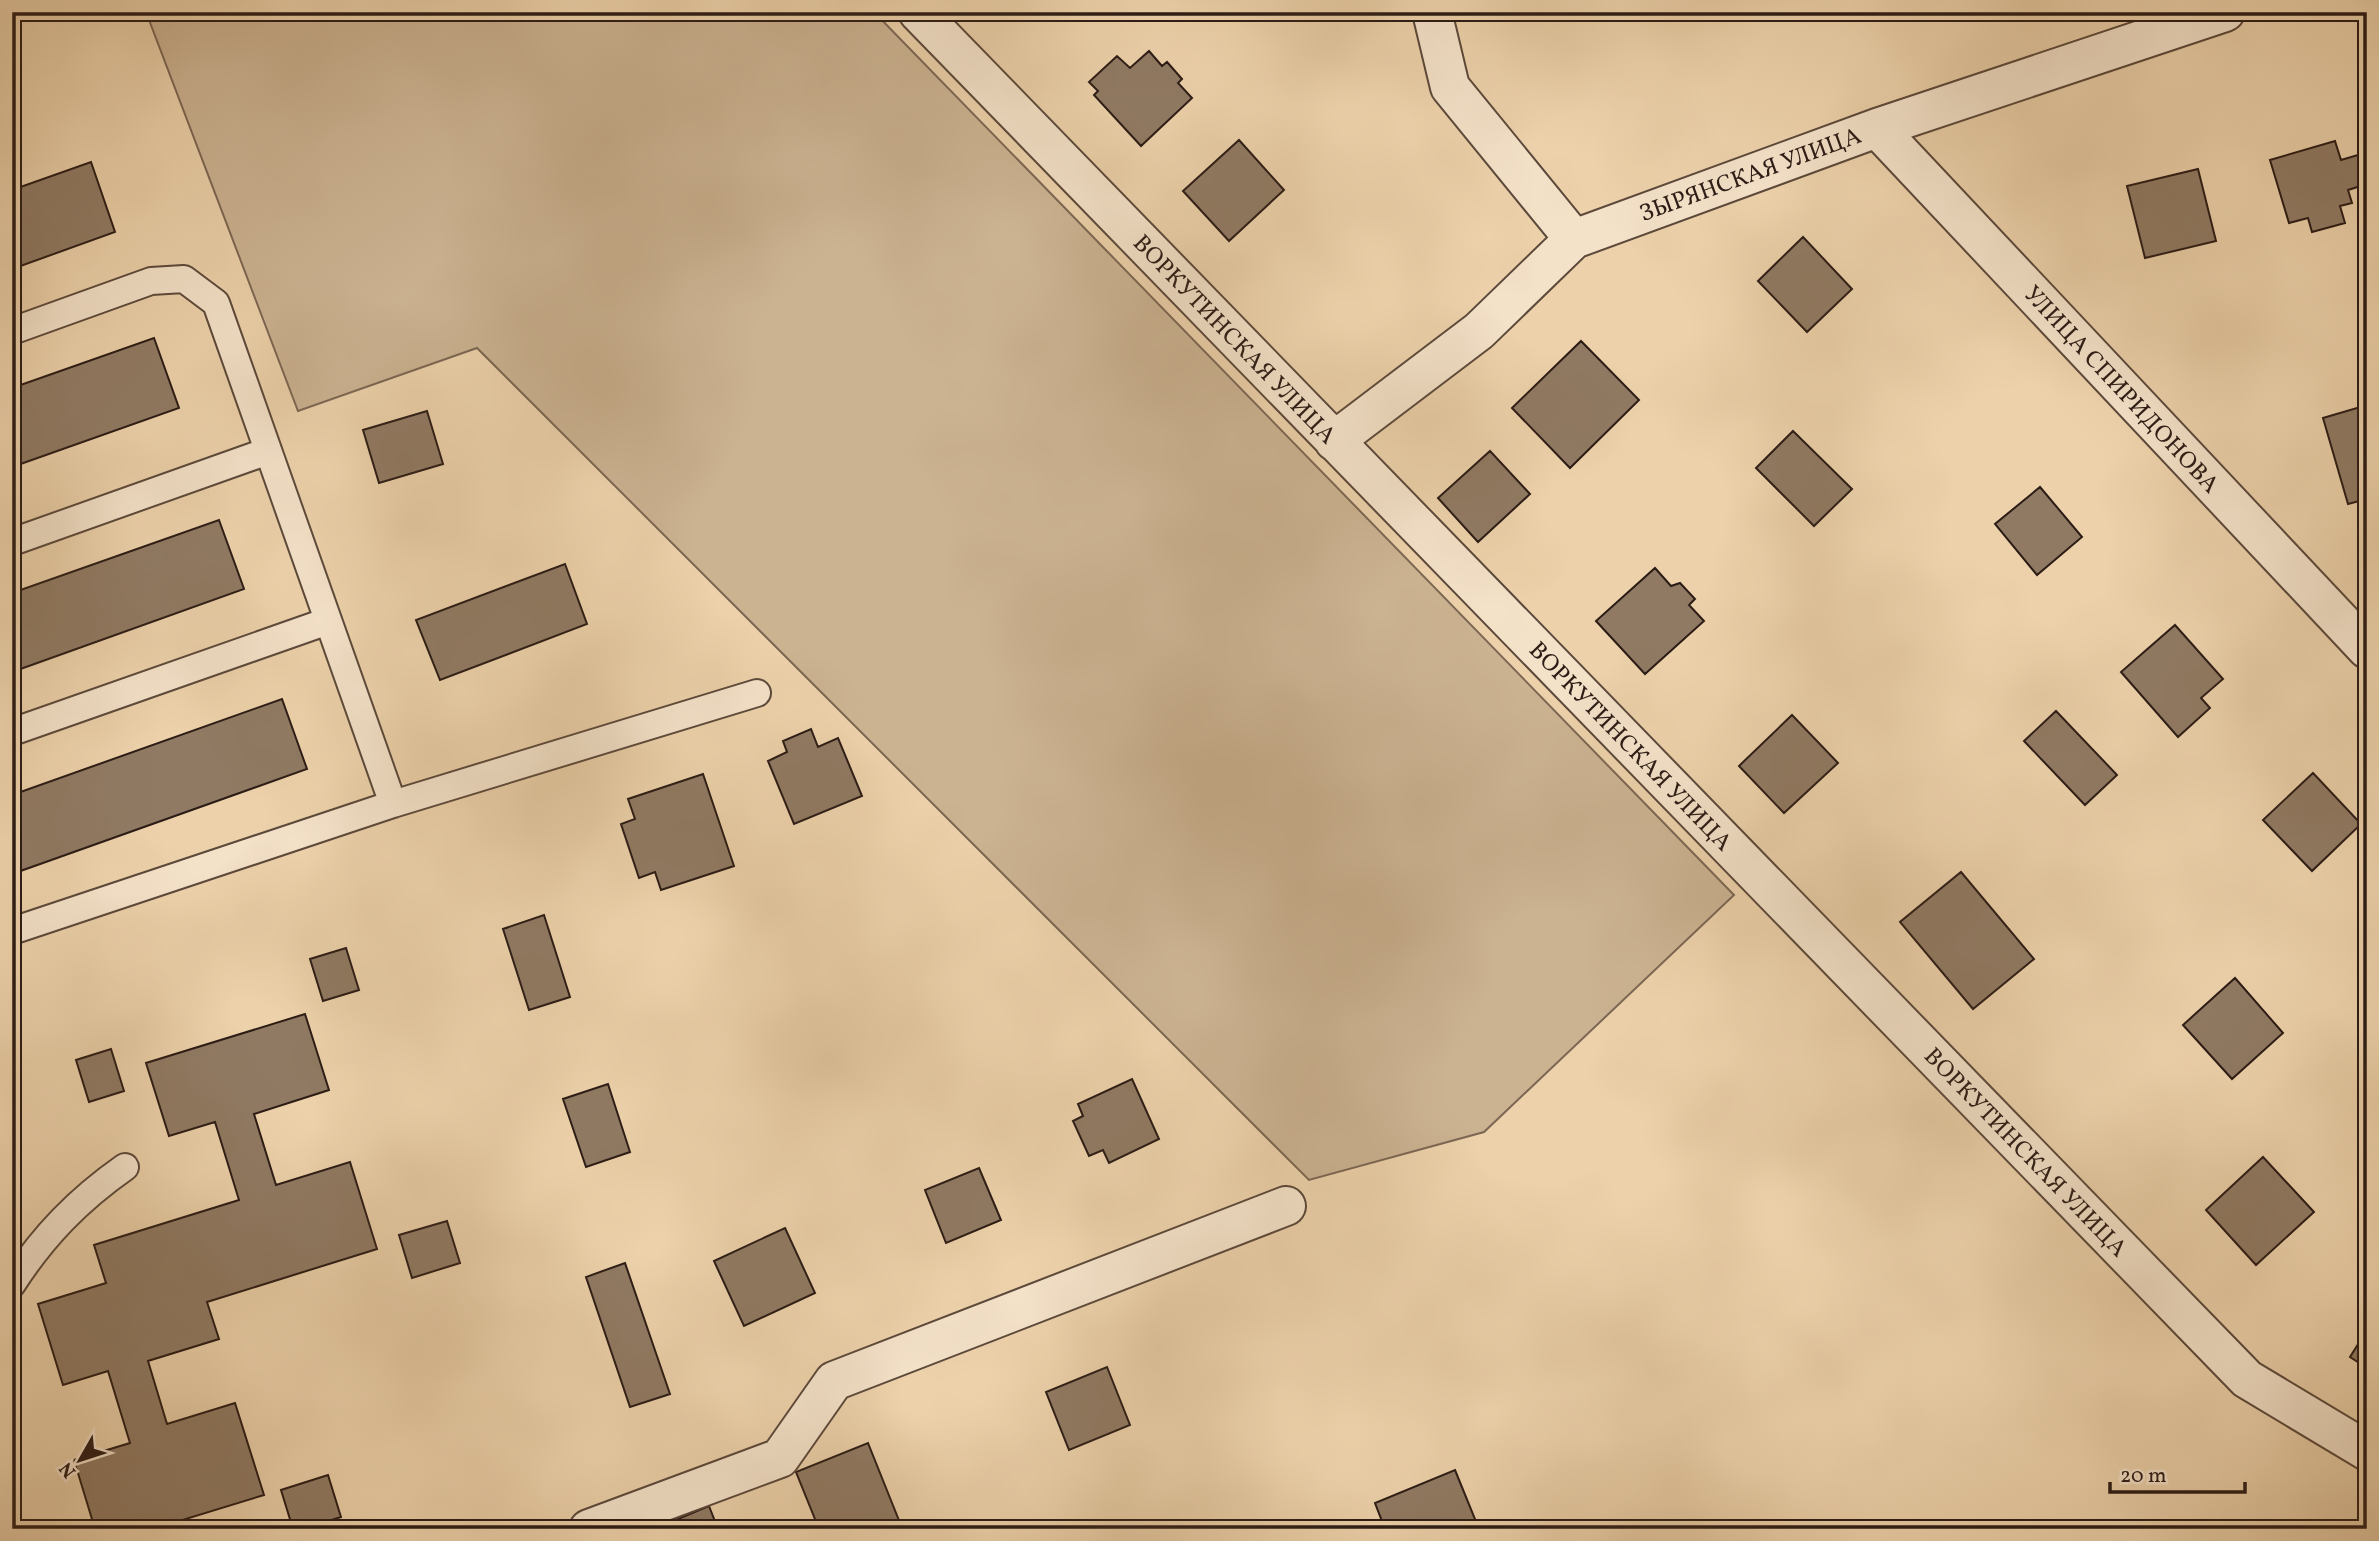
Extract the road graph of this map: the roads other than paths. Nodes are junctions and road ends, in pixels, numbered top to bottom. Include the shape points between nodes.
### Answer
1 (918, 12) edge
2 (1432, 12) edge
3 (2225, 12) edge
4 (1877, 128) junction
5 (1574, 239) junction
6 (12, 331) edge
7 (1334, 441) junction
8 (268, 451) junction
9 (12, 542) edge
10 (2351, 611) edge
11 (328, 621) junction
12 (2367, 649) edge
13 (757, 693) dead end
14 (12, 732) edge
15 (393, 804) junction
16 (12, 931) edge
17 (125, 1167) dead end
18 (1286, 1206) dead end
19 (12, 1284) edge
20 (2367, 1451) edge
21 (589, 1529) edge

1 - 7 street, ВОРКУТИНСКАЯ УЛИЦА
2 - 5 street via 1450,87
3 - 4 street, ЗЫРЯНСКАЯ УЛИЦА
4 - 5 street, ЗЫРЯНСКАЯ УЛИЦА
4 - 10 street, УЛИЦА СПИРИДОНОВА
5 - 7 street, ЗЫРЯНСКАЯ УЛИЦА via 1479,331
6 - 8 lane via 151,281 184,279 216,303
7 - 20 street, ВОРКУТИНСКАЯ УЛИЦА via 2247,1379
8 - 9 lane
8 - 11 lane
10 - 12 street, УЛИЦА СПИРИДОНОВА
11 - 14 lane
11 - 15 lane
13 - 15 lane
15 - 16 lane
17 - 19 lane via 58,1222
18 - 21 street via 834,1381 780,1458

